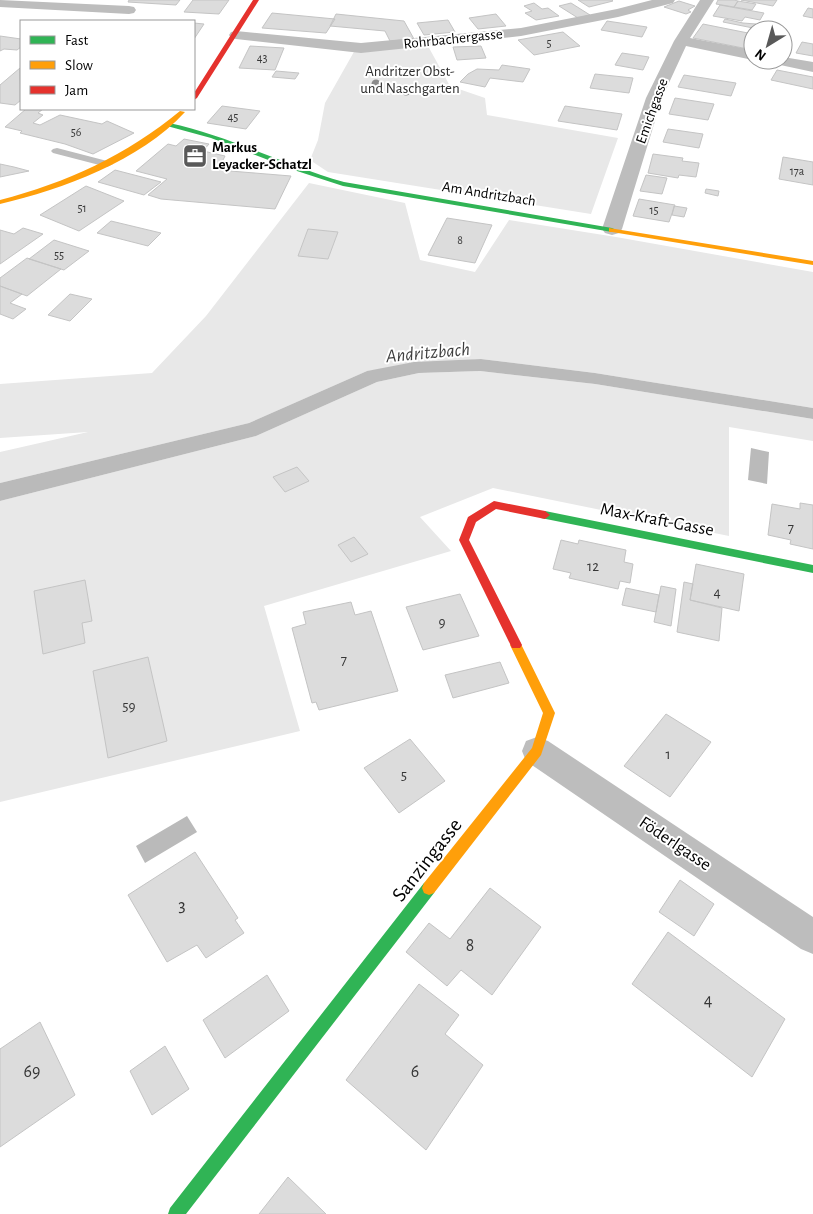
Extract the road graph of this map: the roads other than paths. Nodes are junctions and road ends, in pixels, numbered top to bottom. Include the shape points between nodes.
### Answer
1 (256, 0) edge
2 (668, 0) edge
3 (707, 0) edge
4 (0, 3) edge
5 (129, 10) dead end
6 (236, 34) junction
7 (681, 41) junction
8 (743, 54) edge
9 (793, 63) edge
10 (813, 67) edge
11 (195, 96) edge
12 (184, 110) edge
13 (169, 125) junction
14 (57, 151) dead end
15 (106, 164) junction
16 (0, 202) edge
17 (612, 230) junction
18 (813, 263) edge
19 (494, 505) joint
20 (813, 569) edge
21 (538, 751) junction
22 (813, 937) edge
23 (176, 1214) edge

1 - 6 street
2 - 6 street, Rohrbachergasse via 521,32 370,47
3 - 7 street, Emichgasse
4 - 5 street
6 - 11 street
7 - 8 street
7 - 17 street, Emichgasse via 654,98
9 - 10 street
12 - 13 street
13 - 15 street
13 - 17 street, Am Andritzbach via 186,127 332,181
14 - 15 lane
15 - 16 street via 62,185
17 - 18 street, Am Andritzbach
19 - 20 street, Max-Kraft-Gasse
19 - 21 street, Sanzingasse via 472,520 464,540 549,713
21 - 22 street, Föderlgasse
21 - 23 street, Sanzingasse

